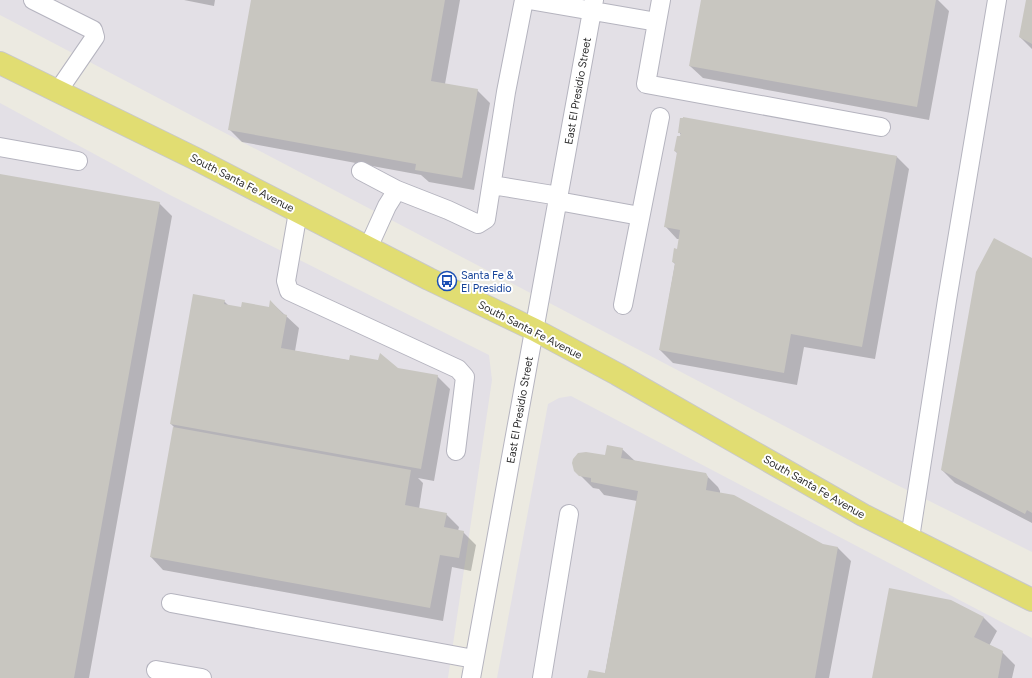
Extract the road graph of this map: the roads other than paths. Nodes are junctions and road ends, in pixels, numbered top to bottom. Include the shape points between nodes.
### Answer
1 (33, 0) edge
2 (524, 0) edge
3 (529, 0) edge
4 (661, 0) edge
5 (997, 0) edge
6 (593, 5) edge
7 (657, 22) junction
8 (0, 63) edge
9 (58, 91) junction
10 (660, 117) dead end
11 (881, 127) dead end
12 (0, 147) edge
13 (78, 161) dead end
14 (361, 171) dead end
15 (492, 185) junction
16 (397, 190) junction
17 (558, 199) junction
18 (298, 212) junction
19 (640, 216) junction
20 (368, 248) junction
21 (623, 305) dead end
22 (535, 330) junction
23 (456, 451) dead end
24 (569, 514) dead end
25 (910, 538) junction
26 (1032, 600) edge
27 (171, 603) dead end
28 (474, 659) junction
29 (156, 670) dead end
30 (202, 678) edge
31 (471, 678) edge
32 (542, 678) edge

1 - 9 street via 93,30 95,37
2 - 15 street via 506,92
3 - 6 street
4 - 7 street
5 - 25 street
6 - 7 street
6 - 17 street, East El Presidio Street
7 - 11 street via 646,84
8 - 9 main road, South Santa Fe Avenue
9 - 18 main road, South Santa Fe Avenue
10 - 19 street
12 - 13 street
14 - 16 street
15 - 16 street via 486,219 478,224
15 - 17 street
16 - 20 street
17 - 19 street
17 - 22 street, East El Presidio Street
18 - 20 main road, South Santa Fe Avenue
18 - 23 street via 286,281 289,291 458,370 465,377
19 - 21 street
20 - 22 main road, South Santa Fe Avenue
22 - 25 main road, South Santa Fe Avenue via 863,515
22 - 28 street, East El Presidio Street
24 - 32 street
25 - 26 main road, South Santa Fe Avenue
27 - 28 street
28 - 31 street, East El Presidio Street
29 - 30 street

